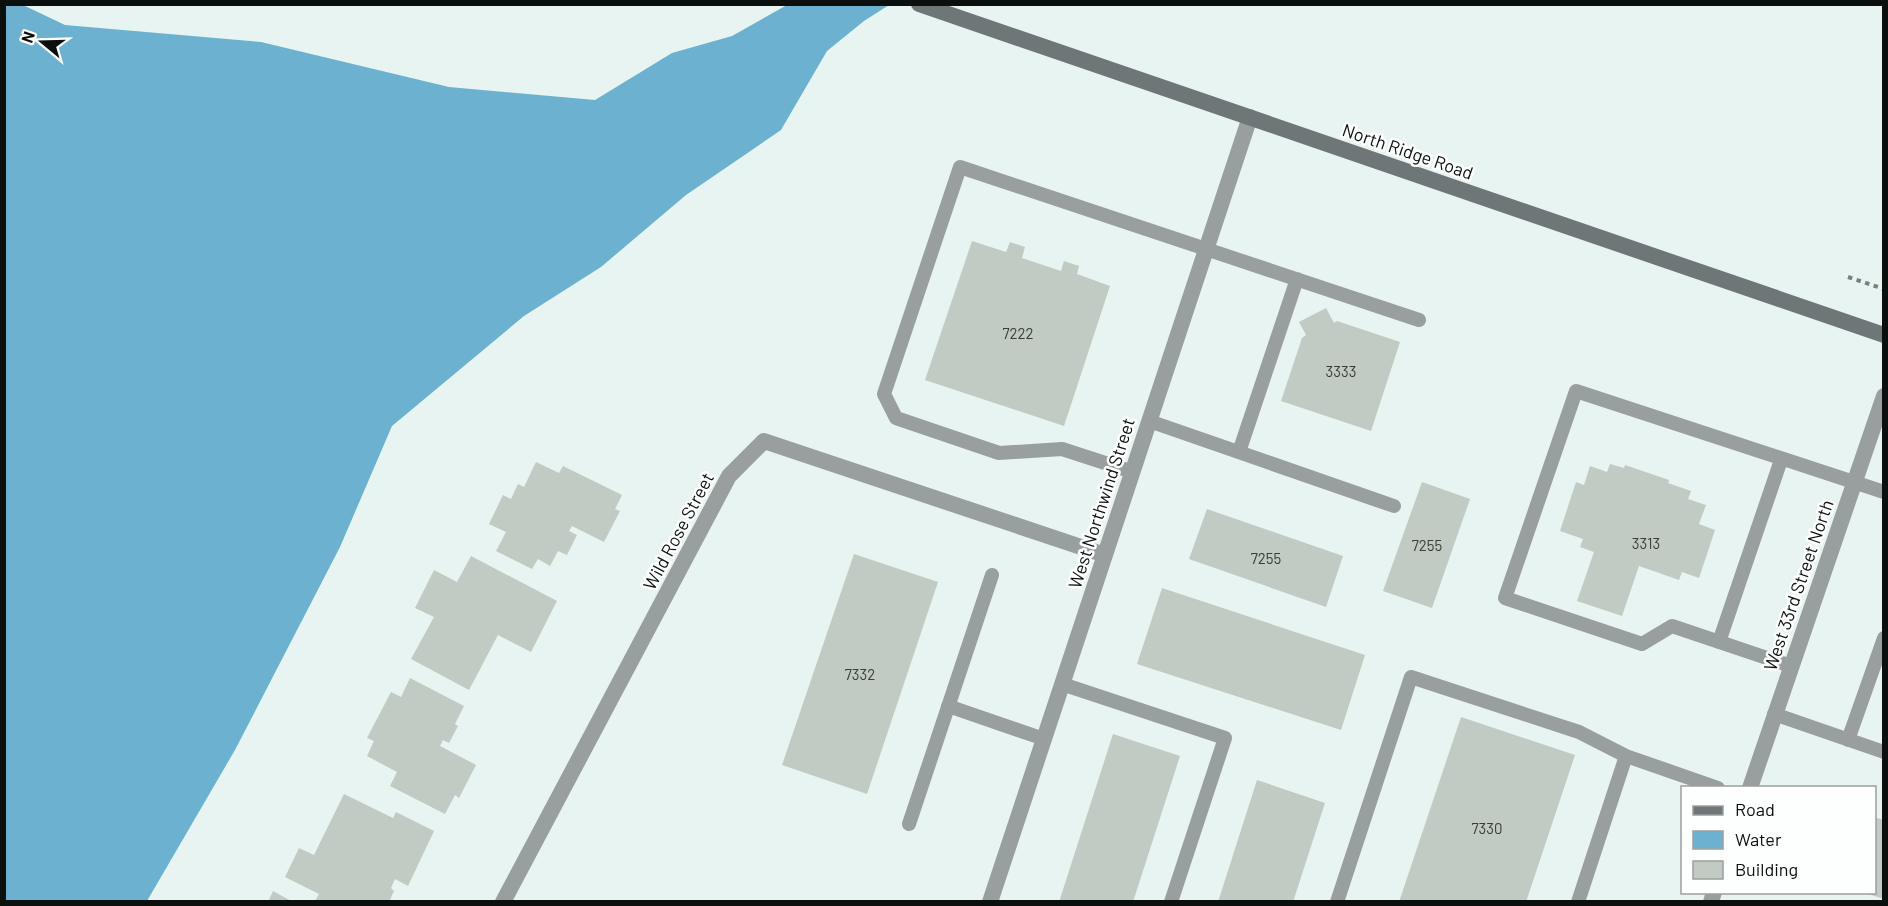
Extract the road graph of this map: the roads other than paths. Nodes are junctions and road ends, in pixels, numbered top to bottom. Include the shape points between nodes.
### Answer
1 (919, 4) edge
2 (1250, 117) junction
3 (1207, 249) junction
4 (1297, 279) junction
5 (1419, 320) dead end
6 (1884, 334) edge
7 (1884, 396) edge
8 (1149, 421) junction
9 (1239, 452) junction
10 (1781, 460) junction
11 (1133, 472) junction
12 (1854, 483) junction
13 (1884, 492) edge
14 (1394, 506) dead end
15 (1105, 555) junction
16 (992, 575) dead end
17 (1884, 638) edge
18 (1719, 642) junction
19 (1791, 666) junction
20 (1062, 684) junction
21 (948, 706) junction
22 (1774, 714) junction
23 (1044, 739) junction
24 (1848, 740) junction
25 (1884, 752) edge
26 (1626, 756) junction
27 (1712, 786) edge
28 (1751, 786) edge
29 (909, 824) dead end
30 (503, 902) edge
31 (990, 902) edge
32 (1171, 902) edge
33 (1337, 902) edge
34 (1578, 902) edge

1 - 2 main road, North Ridge Road
2 - 3 street, West Northwind Street
2 - 6 main road, North Ridge Road
3 - 4 lane
3 - 8 street, West Northwind Street
3 - 11 lane via 960,166 891,371 884,394 896,418 999,453 1062,448
4 - 5 lane
4 - 9 lane
7 - 12 street, West 33rd Street North
8 - 9 lane
8 - 11 street, West Northwind Street
9 - 14 lane
10 - 12 lane
10 - 18 lane
10 - 18 lane via 1576,391 1505,598 1642,644 1672,626
11 - 15 street, West Northwind Street
12 - 13 lane
12 - 19 street, West 33rd Street North
15 - 20 street, West Northwind Street
15 - 30 street, Wild Rose Street via 764,441 729,476
16 - 21 lane
17 - 24 lane
18 - 19 lane
19 - 22 street, West 33rd Street North
20 - 23 street, West Northwind Street
20 - 32 lane via 1225,738
21 - 23 lane
21 - 29 lane
22 - 24 lane
22 - 28 street, West 33rd Street North
23 - 31 street, West Northwind Street
24 - 25 lane
26 - 27 lane
26 - 33 lane via 1579,732 1412,677
26 - 34 lane

